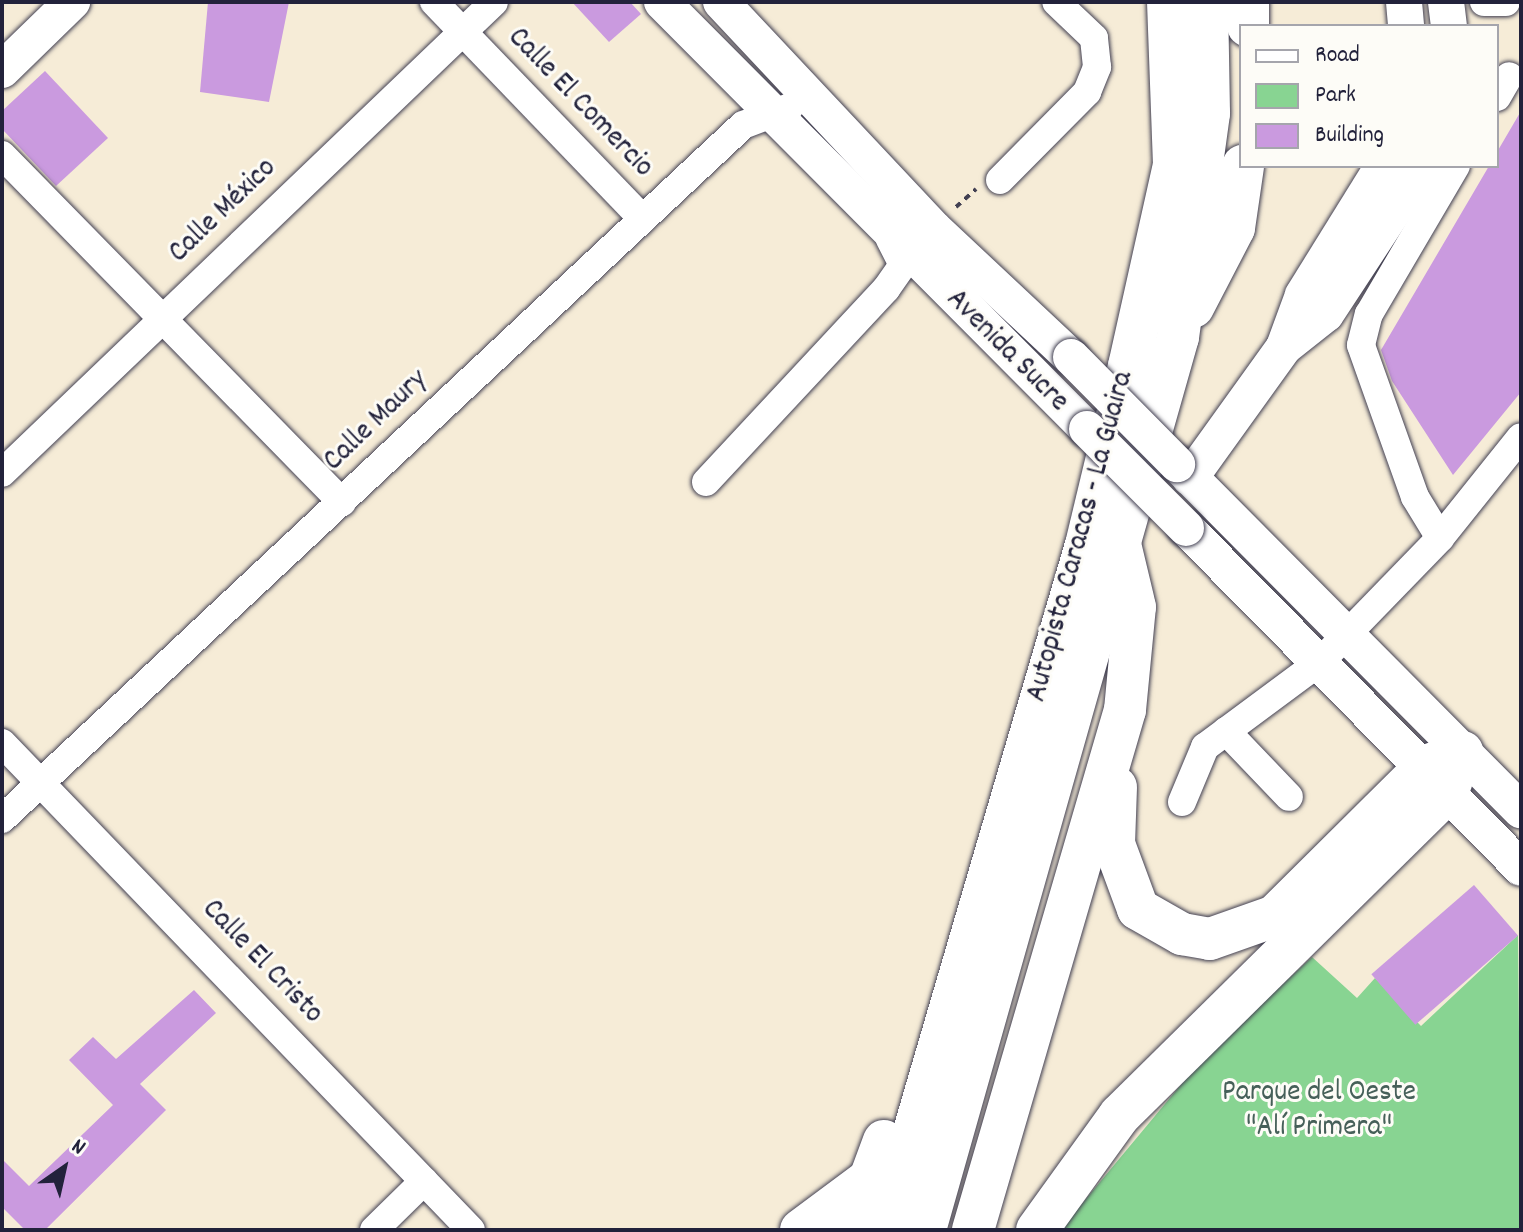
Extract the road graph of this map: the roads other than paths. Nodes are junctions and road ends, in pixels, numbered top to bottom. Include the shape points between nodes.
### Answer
1 (72, 2) edge
2 (434, 2) edge
3 (494, 2) edge
4 (662, 2) edge
5 (721, 2) edge
6 (1056, 2) edge
7 (1168, 2) edge
8 (1207, 2) edge
9 (1248, 2) edge
10 (1404, 2) edge
11 (1446, 2) edge
12 (1484, 2) edge
13 (1506, 2) edge
14 (1248, 24) edge
15 (1406, 24) edge
16 (1449, 24) edge
17 (462, 31) junction
18 (2, 70) edge
19 (813, 98) junction
20 (768, 114) junction
21 (2, 155) edge
22 (1243, 168) edge
23 (1382, 168) edge
24 (1422, 168) edge
25 (1455, 168) edge
26 (1000, 180) road end
27 (643, 219) junction
28 (890, 239) junction
29 (163, 319) junction
30 (1178, 337) junction
31 (1284, 347) junction
32 (1521, 437) edge
33 (1184, 471) junction
34 (2, 473) edge
35 (706, 482) dead end
36 (342, 502) junction
37 (1440, 538) junction
38 (1102, 542) junction
39 (1348, 634) junction
40 (1321, 661) junction
41 (1125, 710) junction
42 (1226, 731) junction
43 (2, 743) edge
44 (1445, 770) junction
45 (40, 783) junction
46 (1289, 797) dead end
47 (1182, 802) dead end
48 (1521, 810) edge
49 (2, 819) edge
50 (1521, 868) edge
51 (932, 1063) junction
52 (872, 1177) junction
53 (424, 1181) junction
54 (374, 1230) edge
55 (471, 1230) edge
56 (801, 1230) edge
57 (851, 1230) edge
58 (885, 1230) edge
59 (925, 1230) edge
60 (973, 1230) edge
61 (1037, 1230) edge

1 - 18 main road
2 - 17 street, Calle El Comercio
3 - 17 street, Calle México
4 - 20 main road, Avenida Sucre
5 - 19 main road, Avenida Sucre
6 - 26 street via 1094,38 1097,67 1087,92
7 - 38 highway, Autopista Caracas - La Guaira via 1174,165
8 - 30 highway, Autopista Caracas - La Guaira via 1209,113
9 - 14 highway
10 - 15 main road
11 - 16 main road
12 - 13 street
17 - 27 street, Calle El Comercio
17 - 29 street, Calle México
19 - 20 street, Calle Maury
19 - 33 main road, Avenida Sucre, bridge via 934,229
20 - 27 street, Calle Maury via 743,125
20 - 28 main road, Avenida Sucre
21 - 29 street
22 - 30 highway via 1234,228
23 - 31 main road via 1303,295
24 - 31 main road via 1326,314
25 - 37 street via 1369,314 1361,345 1415,497
27 - 36 street, Calle Maury
28 - 35 street via 903,265 886,289
28 - 40 main road, Avenida Sucre, bridge
29 - 34 street, Calle México
29 - 36 street
30 - 38 highway, Autopista Caracas - La Guaira
31 - 33 main road
32 - 37 street
33 - 39 main road, Avenida Sucre
36 - 45 street, Calle Maury
37 - 39 street
38 - 41 highway, Autopista Caracas - La Guaira via 1135,607
38 - 51 highway, Autopista Caracas - La Guaira
38 - 59 highway, Autopista Caracas - La Guaira
39 - 40 street
39 - 44 main road, Avenida Sucre
40 - 42 street
40 - 44 main road, Avenida Sucre
41 - 44 highway via 1114,807 1120,874 1138,909 1182,934 1210,939 1275,916
41 - 60 highway, Autopista Caracas - La Guaira
42 - 46 street
42 - 47 street via 1197,758
43 - 45 street, Calle El Cristo
44 - 48 main road, Avenida Sucre
44 - 50 main road, Avenida Sucre
44 - 61 highway via 1120,1115
45 - 49 street, Calle Maury
45 - 53 street, Calle El Cristo
51 - 52 highway, Autopista Caracas - La Guaira via 898,1101
51 - 58 highway, Autopista Caracas - La Guaira
52 - 56 highway
52 - 57 highway, Autopista Caracas - La Guaira
53 - 54 street
53 - 55 street, Calle El Cristo

